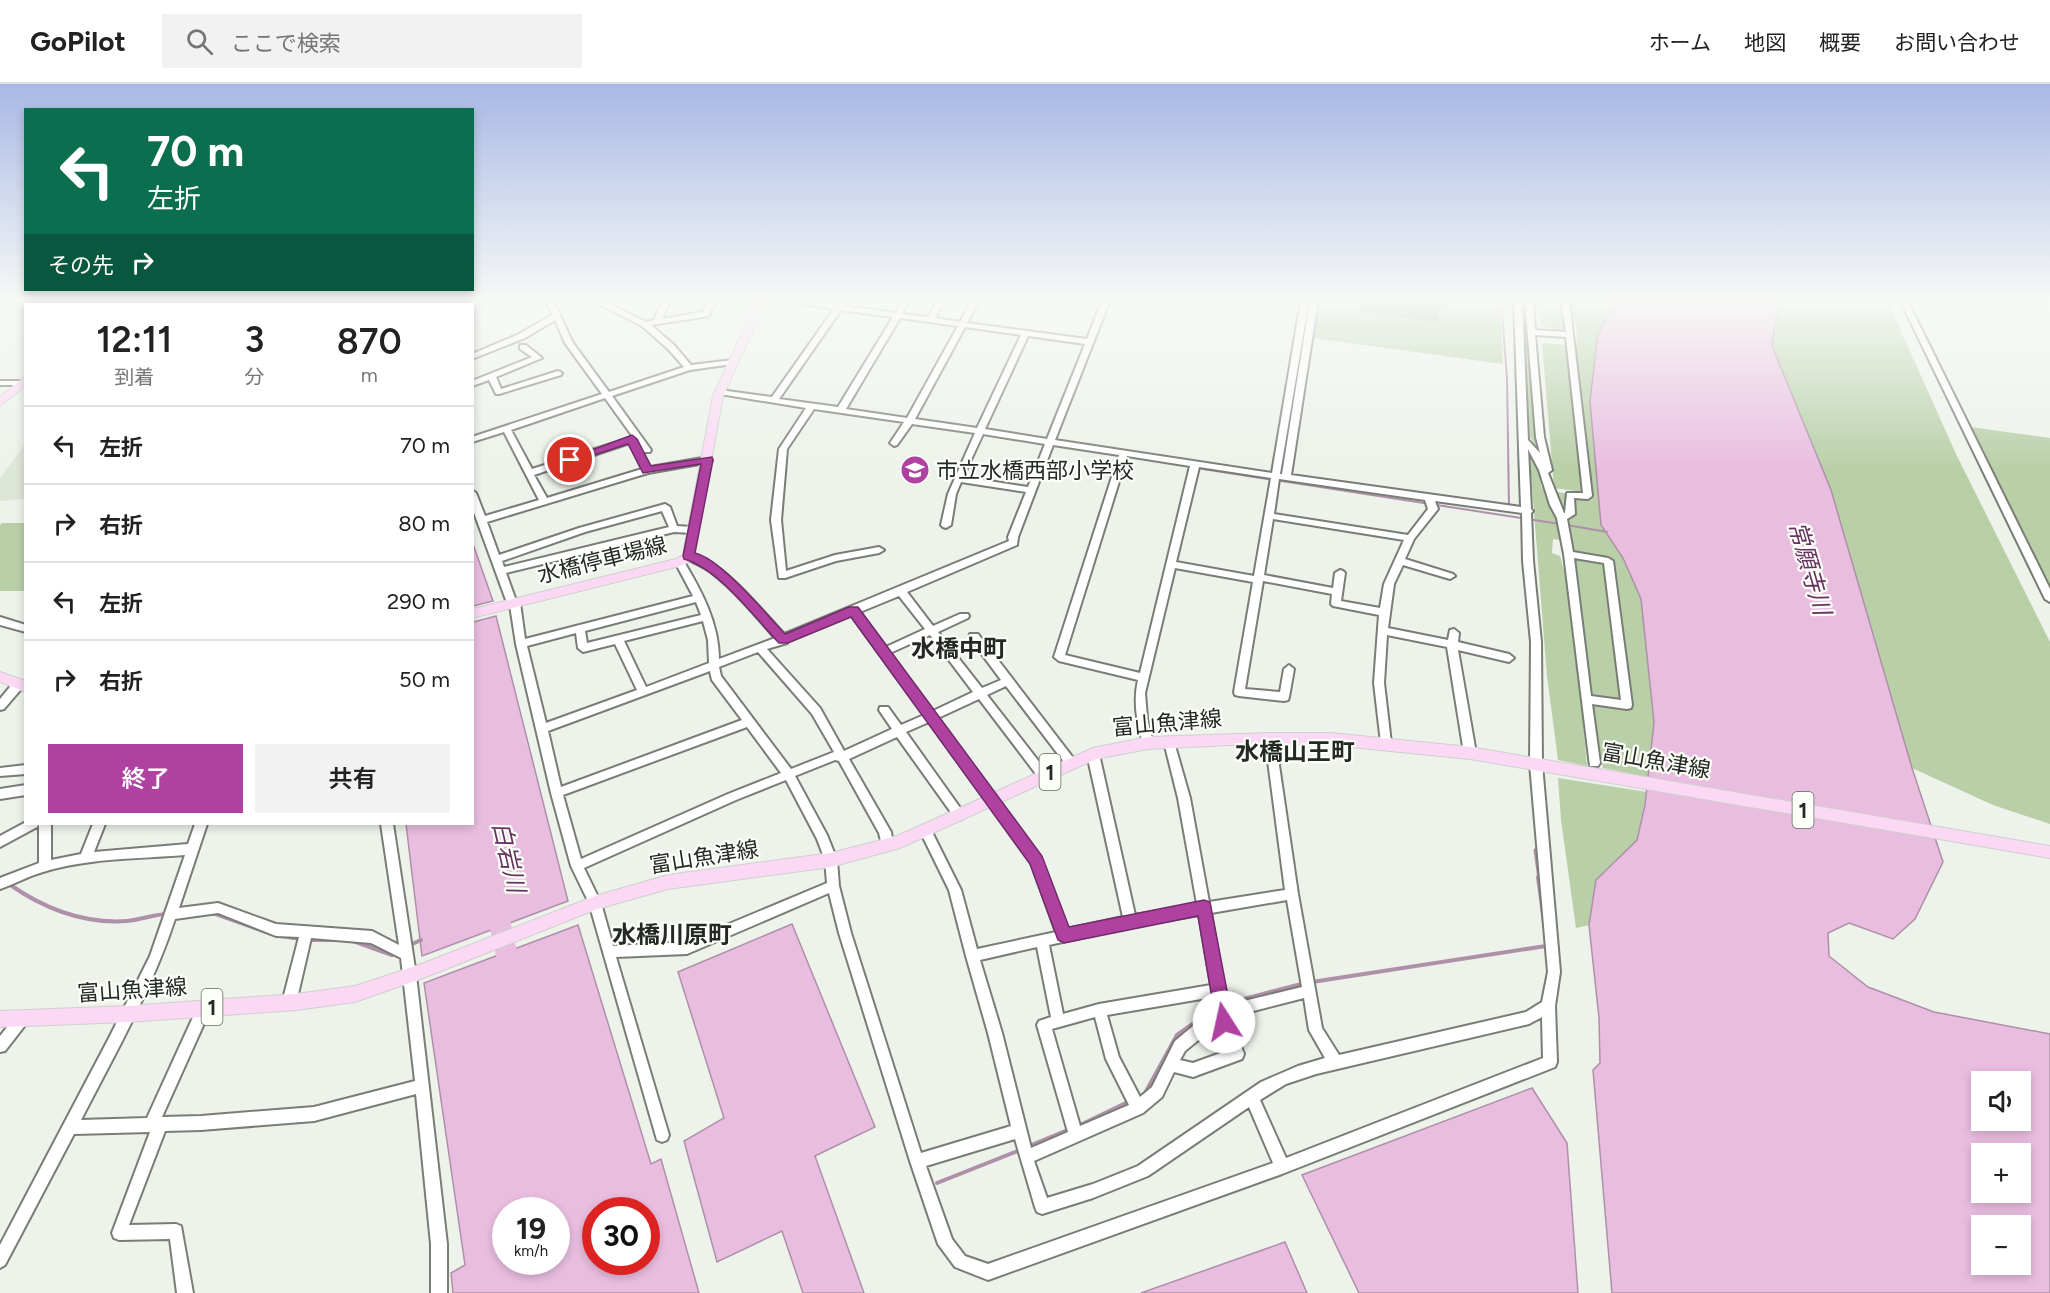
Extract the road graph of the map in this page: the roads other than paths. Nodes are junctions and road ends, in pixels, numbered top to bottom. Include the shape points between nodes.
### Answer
1 (536, 356) edge
2 (579, 356) edge
3 (680, 356) edge
4 (736, 356) edge
5 (805, 356) edge
6 (873, 356) edge
7 (946, 356) edge
8 (1014, 356) edge
9 (1083, 356) edge
10 (1297, 356) edge
11 (1303, 356) edge
12 (1520, 356) edge
13 (1534, 356) edge
14 (1572, 356) edge
15 (1932, 356) edge
16 (733, 362) junction
17 (690, 368) junction
18 (558, 373) dead end
19 (491, 376) junction
20 (24, 381) edge
21 (0, 383) edge
22 (474, 383) edge
23 (720, 392) junction
24 (609, 395) junction
25 (775, 399) junction
26 (0, 403) edge
27 (812, 405) junction
28 (841, 410) junction
29 (910, 420) junction
30 (506, 429) junction
31 (979, 430) junction
32 (635, 437) junction
33 (474, 439) edge
34 (1524, 441) junction
35 (1050, 442) junction
36 (894, 443) dead end
37 (647, 450) dead end
38 (1124, 453) junction
39 (708, 460) junction
40 (1195, 464) junction
41 (647, 470) junction
42 (1543, 470) junction
43 (530, 473) junction
44 (1281, 477) junction
45 (958, 479) junction
46 (1031, 490) junction
47 (474, 498) edge
48 (1429, 498) junction
49 (544, 501) junction
50 (1528, 511) junction
51 (1270, 516) junction
52 (1562, 518) junction
53 (483, 520) junction
54 (946, 525) dead end
55 (674, 530) junction
56 (692, 530) junction
57 (1410, 538) junction
58 (879, 550) dead end
59 (1569, 554) junction
60 (684, 559) junction
61 (498, 560) junction
62 (1401, 561) junction
63 (1172, 564) junction
64 (501, 571) junction
65 (1340, 573) dead end
66 (1450, 576) dead end
67 (1259, 579) junction
68 (902, 592) junction
69 (1337, 592) junction
70 (699, 598) junction
71 (2050, 599) edge
72 (509, 604) junction
73 (853, 610) junction
74 (1384, 612) junction
75 (474, 613) edge
76 (964, 616) dead end
77 (706, 617) junction
78 (0, 621) edge
79 (24, 628) edge
80 (580, 628) junction
81 (931, 631) junction
82 (1383, 632) junction
83 (1454, 633) dead end
84 (974, 637) dead end
85 (618, 639) junction
86 (783, 640) junction
87 (521, 644) junction
88 (1452, 646) junction
89 (760, 648) junction
90 (884, 652) junction
91 (1509, 658) dead end
92 (712, 665) junction
93 (1289, 669) dead end
94 (0, 677) edge
95 (1142, 677) junction
96 (1008, 681) junction
97 (22, 686) edge
98 (643, 692) junction
99 (980, 695) junction
100 (1586, 699) junction
101 (0, 706) edge
102 (885, 710) dead end
103 (932, 718) junction
104 (750, 722) junction
105 (542, 729) junction
106 (900, 732) junction
107 (1270, 738) junction
108 (1169, 742) junction
109 (1148, 743) junction
110 (1386, 743) junction
111 (1470, 753) junction
112 (1093, 754) junction
113 (843, 757) junction
114 (1071, 763) junction
115 (1594, 763) dead end
116 (1536, 764) junction
117 (24, 769) edge
118 (0, 772) edge
119 (789, 775) junction
120 (1043, 775) junction
121 (24, 790) edge
122 (557, 793) junction
123 (0, 794) edge
124 (992, 799) junction
125 (959, 815) junction
126 (31, 825) edge
127 (45, 825) edge
128 (99, 825) edge
129 (201, 825) edge
130 (387, 825) edge
131 (926, 831) junction
132 (0, 842) edge
133 (887, 845) junction
134 (192, 849) junction
135 (2050, 852) edge
136 (85, 860) junction
137 (831, 860) junction
138 (45, 865) junction
139 (577, 866) junction
140 (0, 884) edge
141 (833, 886) junction
142 (1292, 894) junction
143 (588, 906) junction
144 (1204, 907) junction
145 (172, 914) junction
146 (1130, 921) junction
147 (306, 933) junction
148 (1064, 935) junction
149 (1042, 940) junction
150 (608, 952) junction
151 (407, 955) junction
152 (972, 956) junction
153 (415, 973) junction
154 (1218, 990) junction
155 (1309, 991) junction
156 (289, 1003) junction
157 (1548, 1006) junction
158 (204, 1008) junction
159 (1100, 1010) junction
160 (1224, 1012) junction
161 (128, 1014) junction
162 (0, 1019) edge
163 (21, 1020) junction
164 (1058, 1021) junction
165 (0, 1046) edge
166 (1336, 1063) junction
167 (1170, 1064) junction
168 (422, 1086) junction
169 (1252, 1097) junction
170 (1138, 1108) junction
171 (156, 1125) junction
172 (69, 1127) junction
173 (1019, 1131) junction
174 (662, 1135) dead end
175 (1076, 1136) junction
176 (1026, 1157) junction
177 (917, 1161) junction
178 (1282, 1167) junction
179 (0, 1260) edge
180 (185, 1293) edge
181 (440, 1293) edge

1 - 19 street
2 - 24 street
3 - 17 street
4 - 16 main road, 水橋停車場線
5 - 25 street
6 - 28 street
7 - 29 street
8 - 31 street
9 - 35 street
10 - 44 street
11 - 44 street
12 - 34 street
13 - 42 street via 1540,437 1548,470
14 - 52 street via 1588,496 1570,495 1570,514
15 - 71 street
16 - 17 street
16 - 23 main road, 水橋停車場線
17 - 24 street
18 - 19 street via 500,392
19 - 22 street
20 - 21 street
20 - 26 main road
23 - 25 street
23 - 39 main road, 水橋停車場線
24 - 30 street
24 - 32 street
25 - 27 street
27 - 28 street
27 - 58 street via 783,449 776,520 782,576 835,558
28 - 29 street
29 - 31 street
29 - 36 street
30 - 33 street
30 - 43 street
31 - 35 street
31 - 45 street
32 - 37 street
32 - 41 street
32 - 43 street
34 - 42 street via 1534,450
34 - 50 street
35 - 38 street
35 - 46 street
38 - 40 street
38 - 95 street via 1059,657
39 - 41 street
39 - 56 main road, 水橋停車場線
40 - 44 street
40 - 63 street
41 - 49 street
42 - 52 street
43 - 49 street
44 - 48 street
44 - 51 street
45 - 46 street
45 - 54 street
46 - 68 street via 1014,543
47 - 53 street
48 - 50 street
48 - 57 street via 1433,509
49 - 53 street
50 - 116 street via 1528,561 1536,642
51 - 57 street
51 - 67 street
52 - 59 street
53 - 61 street
55 - 56 street
55 - 61 street via 665,507 582,530
55 - 64 street
56 - 60 main road, 水橋停車場線
57 - 62 street
59 - 100 street
59 - 100 street via 1608,561 1627,705
60 - 70 street
60 - 72 main road, 水橋停車場線
60 - 86 street via 698,558 731,585
61 - 64 street
62 - 66 street
62 - 74 street via 1389,584
63 - 67 street
63 - 95 street
64 - 72 street
65 - 69 street
67 - 69 street
67 - 93 street via 1239,692 1284,697
68 - 73 street
68 - 81 street
69 - 74 street via 1336,604
70 - 77 street
70 - 80 street
72 - 75 main road, 水橋停車場線
72 - 87 street
73 - 86 street
73 - 90 street
74 - 82 street
76 - 81 street
77 - 85 street
77 - 92 street via 712,636
78 - 79 street
80 - 85 street via 584,648
80 - 87 street
81 - 90 street
81 - 99 street
82 - 88 street via 1424,637
82 - 110 street via 1379,683
83 - 88 street
84 - 96 street
85 - 98 street
86 - 89 street
87 - 105 street
88 - 91 street
88 - 111 street
89 - 92 street
89 - 113 street via 816,711
90 - 103 street
92 - 98 street
92 - 104 street via 716,677
94 - 97 main road
95 - 109 street via 1141,710
96 - 99 street
96 - 114 street
97 - 101 street
98 - 105 street
99 - 103 street
99 - 120 street
100 - 115 street
102 - 106 street
103 - 106 street
103 - 124 street
104 - 119 street
104 - 122 street
105 - 122 street
106 - 113 street
106 - 125 street
107 - 108 main road, 富山魚津線 / 1
107 - 110 main road, 富山魚津線 / 1
107 - 142 street
108 - 109 main road, 富山魚津線 / 1
108 - 144 street via 1184,798
109 - 112 main road, 富山魚津線 / 1
110 - 111 main road, 富山魚津線 / 1
111 - 116 main road, 富山魚津線 / 1
112 - 114 main road, 富山魚津線 / 1
112 - 146 street
113 - 119 street via 834,756
113 - 133 street via 885,832
114 - 120 main road, 富山魚津線 / 1
116 - 135 main road, 富山魚津線 / 1
116 - 157 street via 1554,972
117 - 118 street
119 - 137 street via 824,838
119 - 139 street
120 - 124 main road, 富山魚津線 / 1
121 - 123 street
122 - 139 street
124 - 125 main road, 富山魚津線 / 1
124 - 148 street via 1036,861
125 - 131 main road, 富山魚津線 / 1
126 - 132 street
127 - 138 street
128 - 136 street
129 - 134 street
130 - 151 street
131 - 133 main road, 富山魚津線 / 1
131 - 152 street via 955,890
133 - 137 main road, 富山魚津線 / 1
134 - 136 street
134 - 145 street
136 - 138 street
137 - 141 street
137 - 143 main road, 富山魚津線 / 1 via 668,882
138 - 140 street
139 - 143 street
141 - 150 street via 687,948
141 - 177 street
142 - 144 street
142 - 155 street
143 - 150 street
143 - 153 main road, 富山魚津線 / 1
144 - 146 street
144 - 154 street
145 - 147 street via 218,908 276,930
145 - 161 street
146 - 148 street
147 - 151 street via 372,937
147 - 156 street
148 - 149 street
149 - 152 street
149 - 164 street
150 - 174 street
151 - 153 street
152 - 173 street
153 - 156 main road, 富山魚津線 / 1 via 336,998
153 - 168 street
154 - 159 street
154 - 160 street
155 - 160 street
155 - 166 street via 1316,1030
156 - 158 main road, 富山魚津線 / 1
157 - 166 street via 1529,1018
157 - 178 street via 1550,1062
158 - 161 main road, 富山魚津線 / 1
158 - 171 street
159 - 164 street
159 - 170 street via 1113,1059
160 - 167 street via 1180,1046
160 - 167 street via 1237,1054 1193,1070
161 - 163 main road, 富山魚津線 / 1
161 - 172 street
162 - 163 main road, 富山魚津線 / 1
163 - 165 street
164 - 175 street via 1044,1025
166 - 169 street via 1284,1077
167 - 170 street via 1157,1092
168 - 171 street via 314,1114
168 - 181 street via 439,1244
169 - 176 street via 1143,1172 1042,1207
169 - 178 street
170 - 175 street
171 - 172 street
171 - 180 street via 119,1233 176,1231
172 - 179 street
173 - 176 street
173 - 177 street
175 - 176 street
177 - 178 street via 946,1244 960,1262 988,1272

